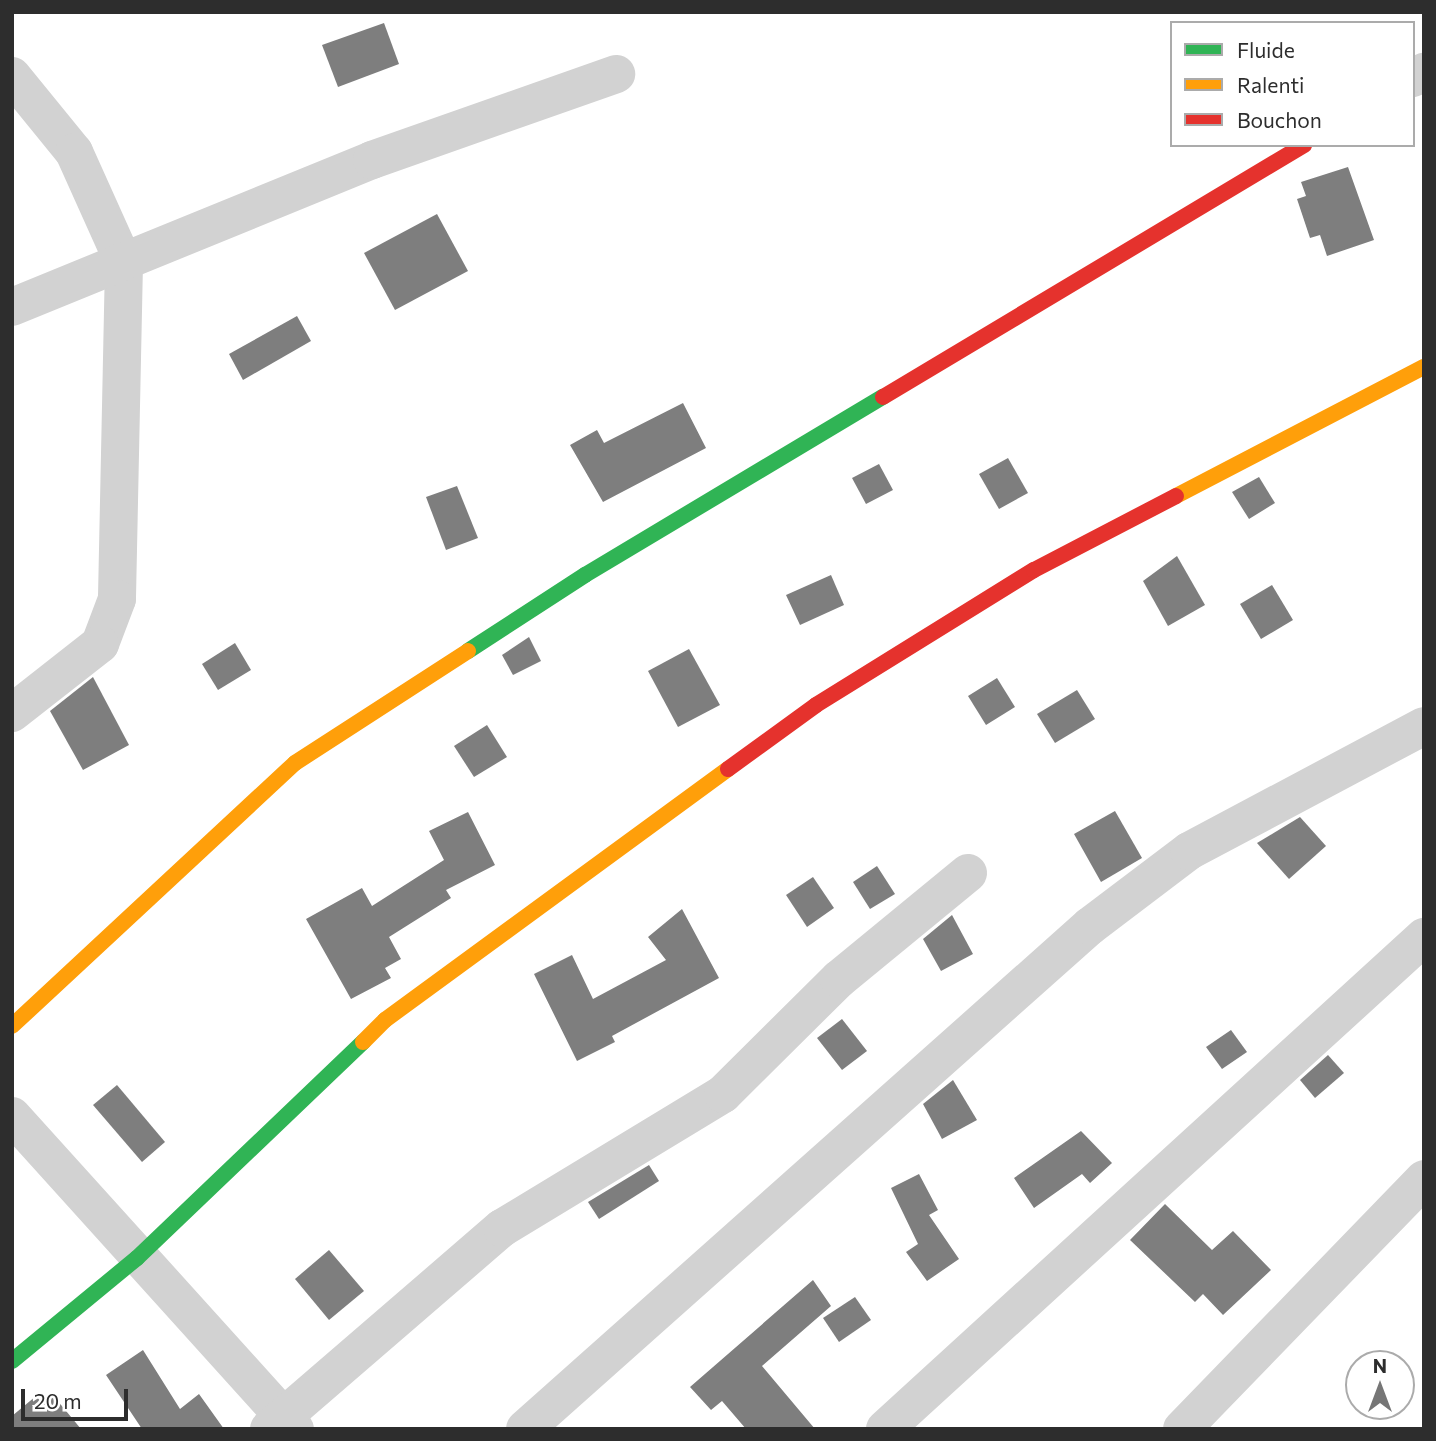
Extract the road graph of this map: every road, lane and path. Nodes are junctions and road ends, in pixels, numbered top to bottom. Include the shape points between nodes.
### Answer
1 (616, 74) dead end
2 (12, 76) edge
3 (1301, 147) edge
4 (124, 263) junction
5 (12, 307) edge
6 (1424, 367) edge
7 (12, 713) edge
8 (1424, 726) edge
9 (968, 873) dead end
10 (1424, 937) edge
11 (12, 1026) edge
12 (12, 1116) edge
13 (1424, 1178) edge
14 (137, 1258) junction
15 (12, 1361) edge
16 (283, 1424) edge
17 (525, 1429) edge
18 (885, 1429) edge
19 (1182, 1429) edge

1 - 4 street via 372,160
2 - 4 street via 74,152
3 - 11 street via 585,575 295,763
4 - 5 street
4 - 7 street via 117,599 100,644
6 - 14 street via 1034,570 816,705 385,1020
8 - 17 street via 1189,851 1090,926
9 - 16 street via 839,979 723,1094 502,1228
10 - 18 street via 1311,1035
12 - 14 street
13 - 19 street
14 - 15 street
14 - 16 street

